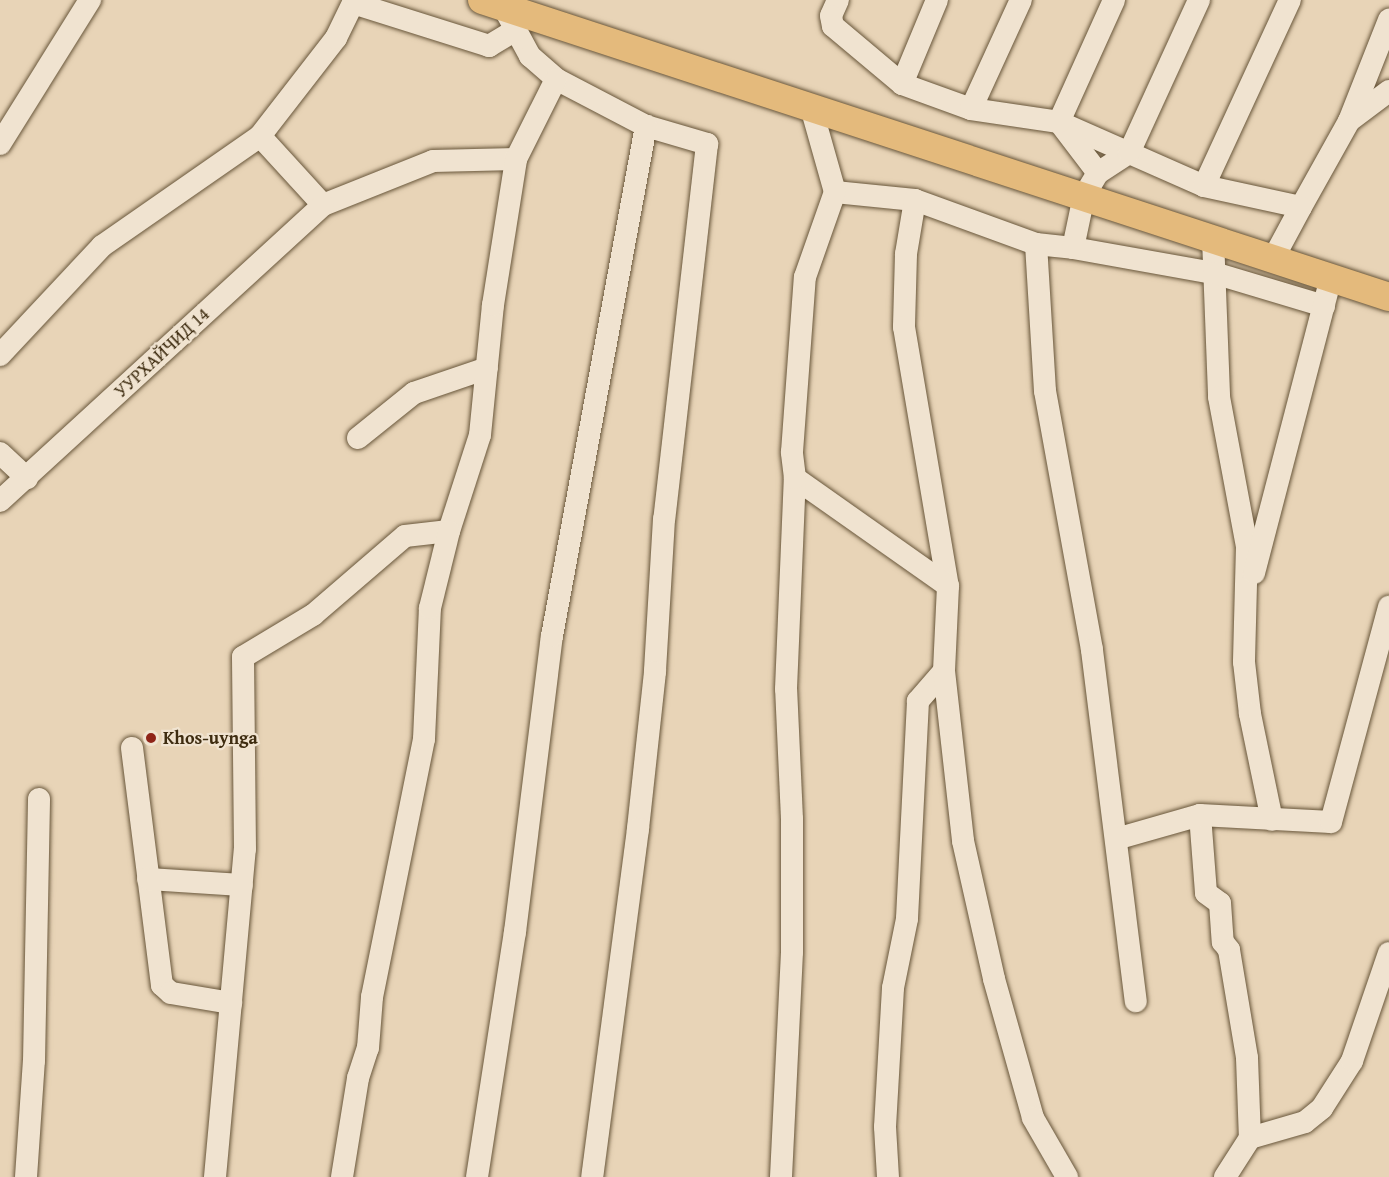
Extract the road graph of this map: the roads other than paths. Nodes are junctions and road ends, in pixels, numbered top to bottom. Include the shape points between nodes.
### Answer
1 (90, 0) edge
2 (937, 0) edge
3 (1021, 0) edge
4 (1114, 0) edge
5 (1199, 0) edge
6 (1290, 0) edge
7 (828, 5) edge
8 (510, 10) edge
9 (1389, 20) edge
10 (556, 79) junction
11 (902, 84) junction
12 (1389, 91) edge
13 (811, 107) junction
14 (971, 109) junction
15 (1349, 121) junction
16 (1059, 122) junction
17 (646, 126) junction
18 (260, 136) junction
19 (0, 144) edge
20 (1129, 153) junction
21 (516, 159) junction
22 (1091, 185) junction
23 (1204, 186) junction
24 (835, 192) junction
25 (915, 200) junction
26 (323, 204) junction
27 (1300, 207) junction
28 (1213, 238) junction
29 (1036, 244) junction
30 (1073, 248) junction
31 (1273, 258) junction
32 (1214, 273) junction
33 (1331, 278) junction
34 (1389, 297) edge
35 (1324, 306) junction
36 (0, 355) edge
37 (487, 368) junction
38 (358, 438) dead end
39 (0, 453) edge
40 (27, 478) junction
41 (795, 478) junction
42 (0, 501) edge
43 (449, 531) junction
44 (948, 586) junction
45 (1389, 607) edge
46 (1245, 609) junction
47 (944, 670) junction
48 (132, 748) dead end
49 (39, 800) dead end
50 (1200, 815) junction
51 (1272, 820) junction
52 (1116, 839) junction
53 (148, 879) junction
54 (242, 885) junction
55 (1389, 953) edge
56 (1136, 1001) dead end
57 (231, 1003) junction
58 (1250, 1138) junction
59 (26, 1177) edge
60 (215, 1177) edge
61 (342, 1177) edge
62 (477, 1177) edge
63 (592, 1177) edge
64 (781, 1177) edge
65 (888, 1177) edge
66 (1067, 1177) edge
67 (1225, 1177) edge

1 - 19 street
2 - 11 street
3 - 14 street
4 - 16 street
5 - 20 street
6 - 23 street
7 - 11 street via 833,26
8 - 10 street via 530,56
8 - 13 main road
8 - 18 street via 489,46 353,3 336,38
9 - 15 street
10 - 17 street
10 - 21 street
11 - 14 street
12 - 15 street
13 - 22 main road
13 - 24 street
14 - 16 street
15 - 27 street
16 - 20 street
16 - 22 street
17 - 62 street via 552,636 515,932
17 - 63 street via 707,144 664,519 655,672 638,829
18 - 26 street
18 - 36 street via 102,246
20 - 22 street
20 - 23 street
21 - 26 street via 433,161
21 - 37 street
22 - 28 main road
22 - 30 street
23 - 27 street
24 - 25 street
24 - 41 street via 805,277 792,452
25 - 29 street
25 - 44 street via 906,254 904,327
26 - 40 street, УУРХАЙЧИД 14
27 - 31 street
28 - 31 main road
28 - 32 street
29 - 30 street
29 - 52 street via 1045,391 1092,650
30 - 32 street
31 - 33 main road
32 - 35 street
32 - 46 street via 1219,397 1247,546
33 - 34 main road
33 - 35 street
35 - 46 street
37 - 38 street via 414,393
37 - 43 street via 480,435
39 - 40 street
40 - 42 street, УУРХАЙЧИД 14
41 - 44 street
41 - 64 street via 786,689 792,952
43 - 54 street via 405,536 313,615 243,657
43 - 61 street via 430,608 424,738 372,997 368,1048 358,1078
44 - 47 street
45 - 51 street via 1331,822
46 - 51 street via 1244,662 1250,714
47 - 65 street via 918,701 907,919 893,988 885,1128
47 - 66 street via 963,841 994,979 1033,1118
48 - 53 street
49 - 59 street via 34,1061
50 - 51 street
50 - 52 street
50 - 58 street via 1206,893 1220,903 1223,942 1229,950 1247,1058
52 - 56 street
53 - 54 street
53 - 57 street via 162,984 171,993
54 - 57 street
55 - 58 street via 1352,1061 1322,1108 1305,1122
57 - 60 street
58 - 67 street

